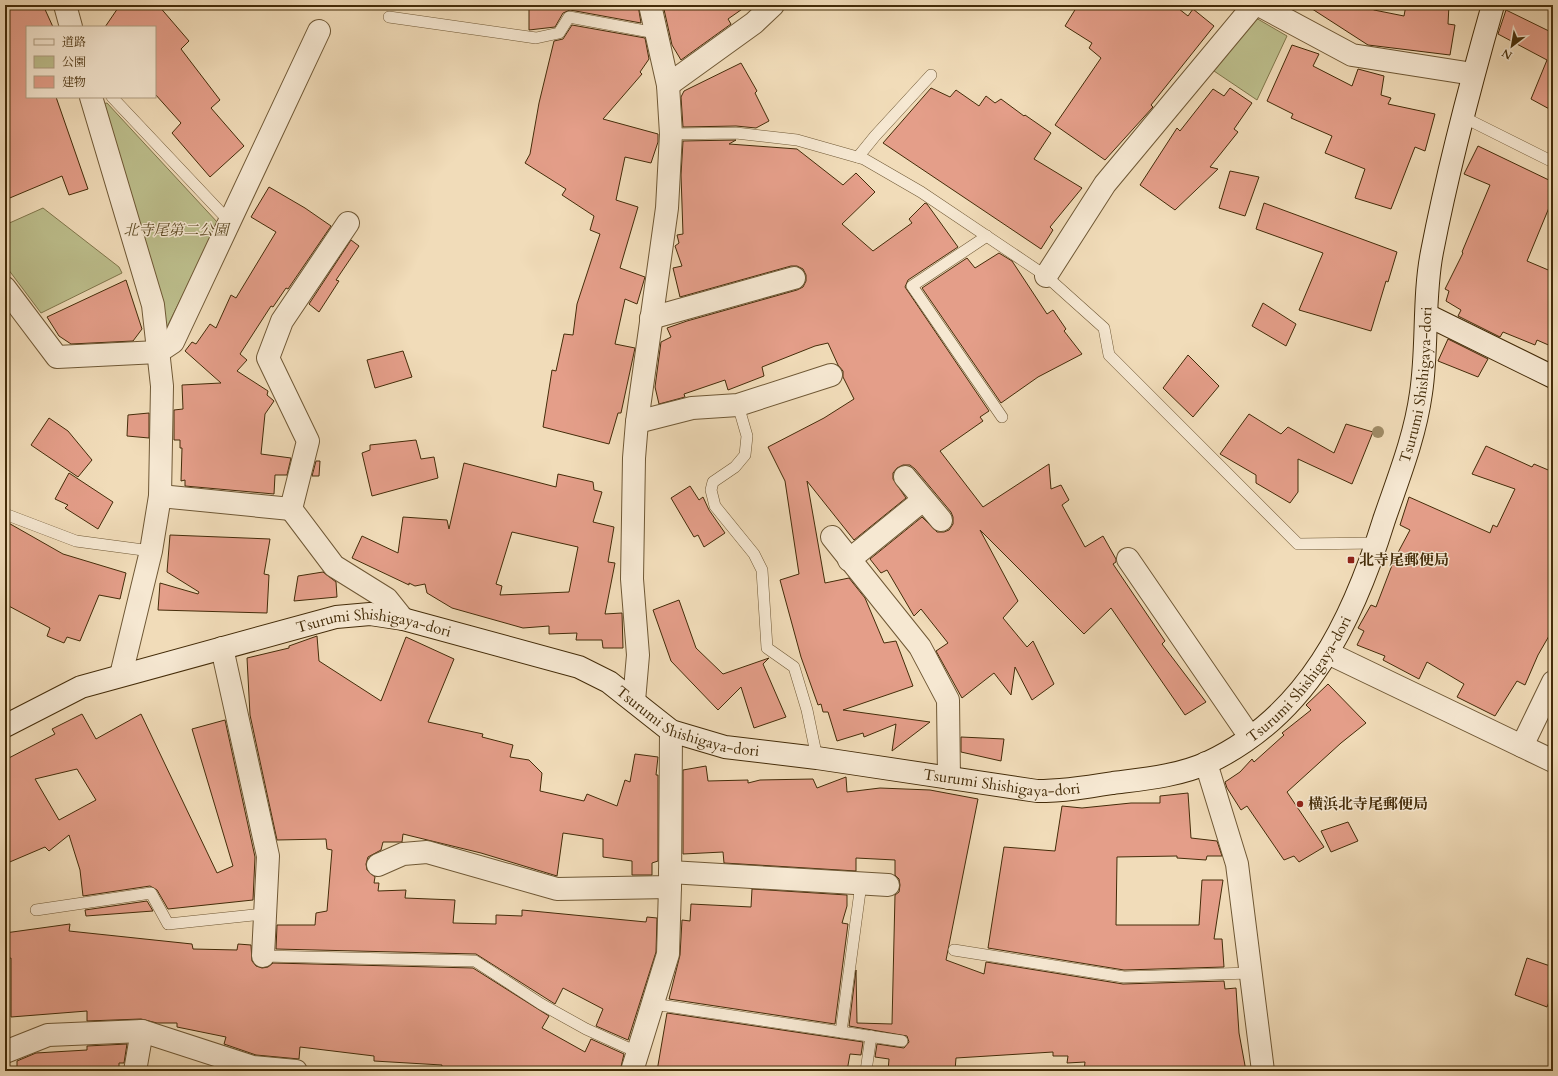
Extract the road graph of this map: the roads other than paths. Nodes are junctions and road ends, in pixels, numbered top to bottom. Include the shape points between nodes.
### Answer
1 (65, 5) edge
2 (650, 5) edge
3 (773, 5) edge
4 (1254, 5) edge
5 (1259, 5) edge
6 (1493, 5) edge
7 (389, 17) dead end
8 (71, 26) edge
9 (319, 31) dead end
10 (656, 33) junction
11 (1473, 74) junction
12 (930, 75) dead end
13 (668, 85) junction
14 (91, 98) edge
15 (113, 98) edge
16 (1463, 117) junction
17 (671, 134) junction
18 (858, 157) junction
19 (1553, 162) edge
20 (229, 221) junction
21 (348, 223) dead end
22 (987, 236) junction
23 (1046, 276) junction
24 (794, 278) dead end
25 (5, 288) edge
26 (1427, 315) junction
27 (651, 318) junction
28 (158, 352) junction
29 (831, 376) dead end
30 (1553, 377) edge
31 (738, 405) junction
32 (1002, 417) dead end
33 (637, 422) junction
34 (906, 477) dead end
35 (160, 496) junction
36 (923, 500) junction
37 (292, 509) junction
38 (5, 514) edge
39 (941, 520) dead end
40 (832, 537) dead end
41 (1377, 543) junction
42 (151, 551) junction
43 (849, 560) junction
44 (1128, 560) dead end
45 (403, 619) junction
46 (222, 648) junction
47 (1328, 653) junction
48 (121, 675) junction
49 (1553, 682) edge
50 (634, 702) junction
51 (5, 726) edge
52 (671, 731) junction
53 (1250, 737) junction
54 (1522, 746) junction
55 (817, 758) junction
56 (1553, 761) edge
57 (1206, 763) junction
58 (949, 778) junction
59 (378, 864) dead end
60 (670, 880) junction
61 (861, 884) junction
62 (888, 885) dead end
63 (36, 910) dead end
64 (264, 914) junction
65 (954, 950) dead end
66 (263, 956) joint
67 (1250, 973) junction
68 (653, 1004) junction
69 (142, 1031) junction
70 (841, 1032) junction
71 (871, 1036) junction
72 (902, 1040) dead end
73 (5, 1052) edge
74 (635, 1062) edge
75 (135, 1071) edge
76 (296, 1071) edge
77 (866, 1071) edge
78 (1263, 1071) edge

1 - 8 street
2 - 10 street
3 - 13 street via 754,23
4 - 23 street via 1105,184
5 - 11 street via 1352,55
6 - 11 street, Tsurumi Shishigaya-dori
7 - 10 lane via 536,38 559,33 569,17
9 - 20 street
10 - 13 street
11 - 16 street, Tsurumi Shishigaya-dori
12 - 18 lane
13 - 17 street
14 - 28 street via 152,305
15 - 20 lane
16 - 19 lane
16 - 26 street, Tsurumi Shishigaya-dori via 1432,253 1427,284
17 - 18 lane via 736,133 797,140
17 - 27 street via 667,208
18 - 22 lane via 921,192
20 - 28 street via 173,342
21 - 37 street via 282,321 268,358 308,441
22 - 23 lane
22 - 32 lane via 912,286
23 - 41 lane via 1104,328 1110,355 1298,544
24 - 27 street
25 - 28 street via 57,357
26 - 30 street
26 - 41 street, Tsurumi Shishigaya-dori via 1421,392 1415,424
27 - 33 street
28 - 35 street via 162,386
29 - 31 street
31 - 33 street via 692,408
31 - 55 lane via 747,436 745,455 734,467 713,482 711,490 715,506 754,554 762,570 767,648 794,667 807,710
33 - 50 street via 632,579 638,655
34 - 36 street
35 - 37 street
35 - 42 street
36 - 39 street
36 - 43 street
37 - 45 street via 334,566 388,599
38 - 42 lane via 76,541
40 - 43 street
41 - 47 street, Tsurumi Shishigaya-dori via 1356,601
42 - 48 street
43 - 58 street via 920,647 948,700
44 - 53 street
45 - 46 street, Tsurumi Shishigaya-dori via 370,614 336,617
45 - 50 street, Tsurumi Shishigaya-dori via 579,667 609,682
46 - 48 street, Tsurumi Shishigaya-dori
46 - 64 street via 268,856
47 - 53 street, Tsurumi Shishigaya-dori via 1298,694
47 - 54 street
48 - 51 street, Tsurumi Shishigaya-dori via 81,686
49 - 54 street
50 - 52 street, Tsurumi Shishigaya-dori
52 - 55 street, Tsurumi Shishigaya-dori via 725,748
52 - 60 street
53 - 57 street, Tsurumi Shishigaya-dori
54 - 56 street
55 - 58 street, Tsurumi Shishigaya-dori
57 - 58 street, Tsurumi Shishigaya-dori via 1159,777 1056,791 1037,791
57 - 67 street via 1237,864
59 - 60 street via 404,854 427,852 557,889
60 - 61 street
60 - 68 street via 668,954
61 - 62 street
61 - 70 lane
63 - 64 lane via 151,893 168,924
64 - 66 street
65 - 67 lane via 1124,977
66 - 74 lane via 475,961
67 - 78 street
68 - 70 lane
68 - 74 street
69 - 73 street via 48,1035
69 - 75 street
69 - 76 street via 253,1067
70 - 71 lane
71 - 72 lane
71 - 77 lane

